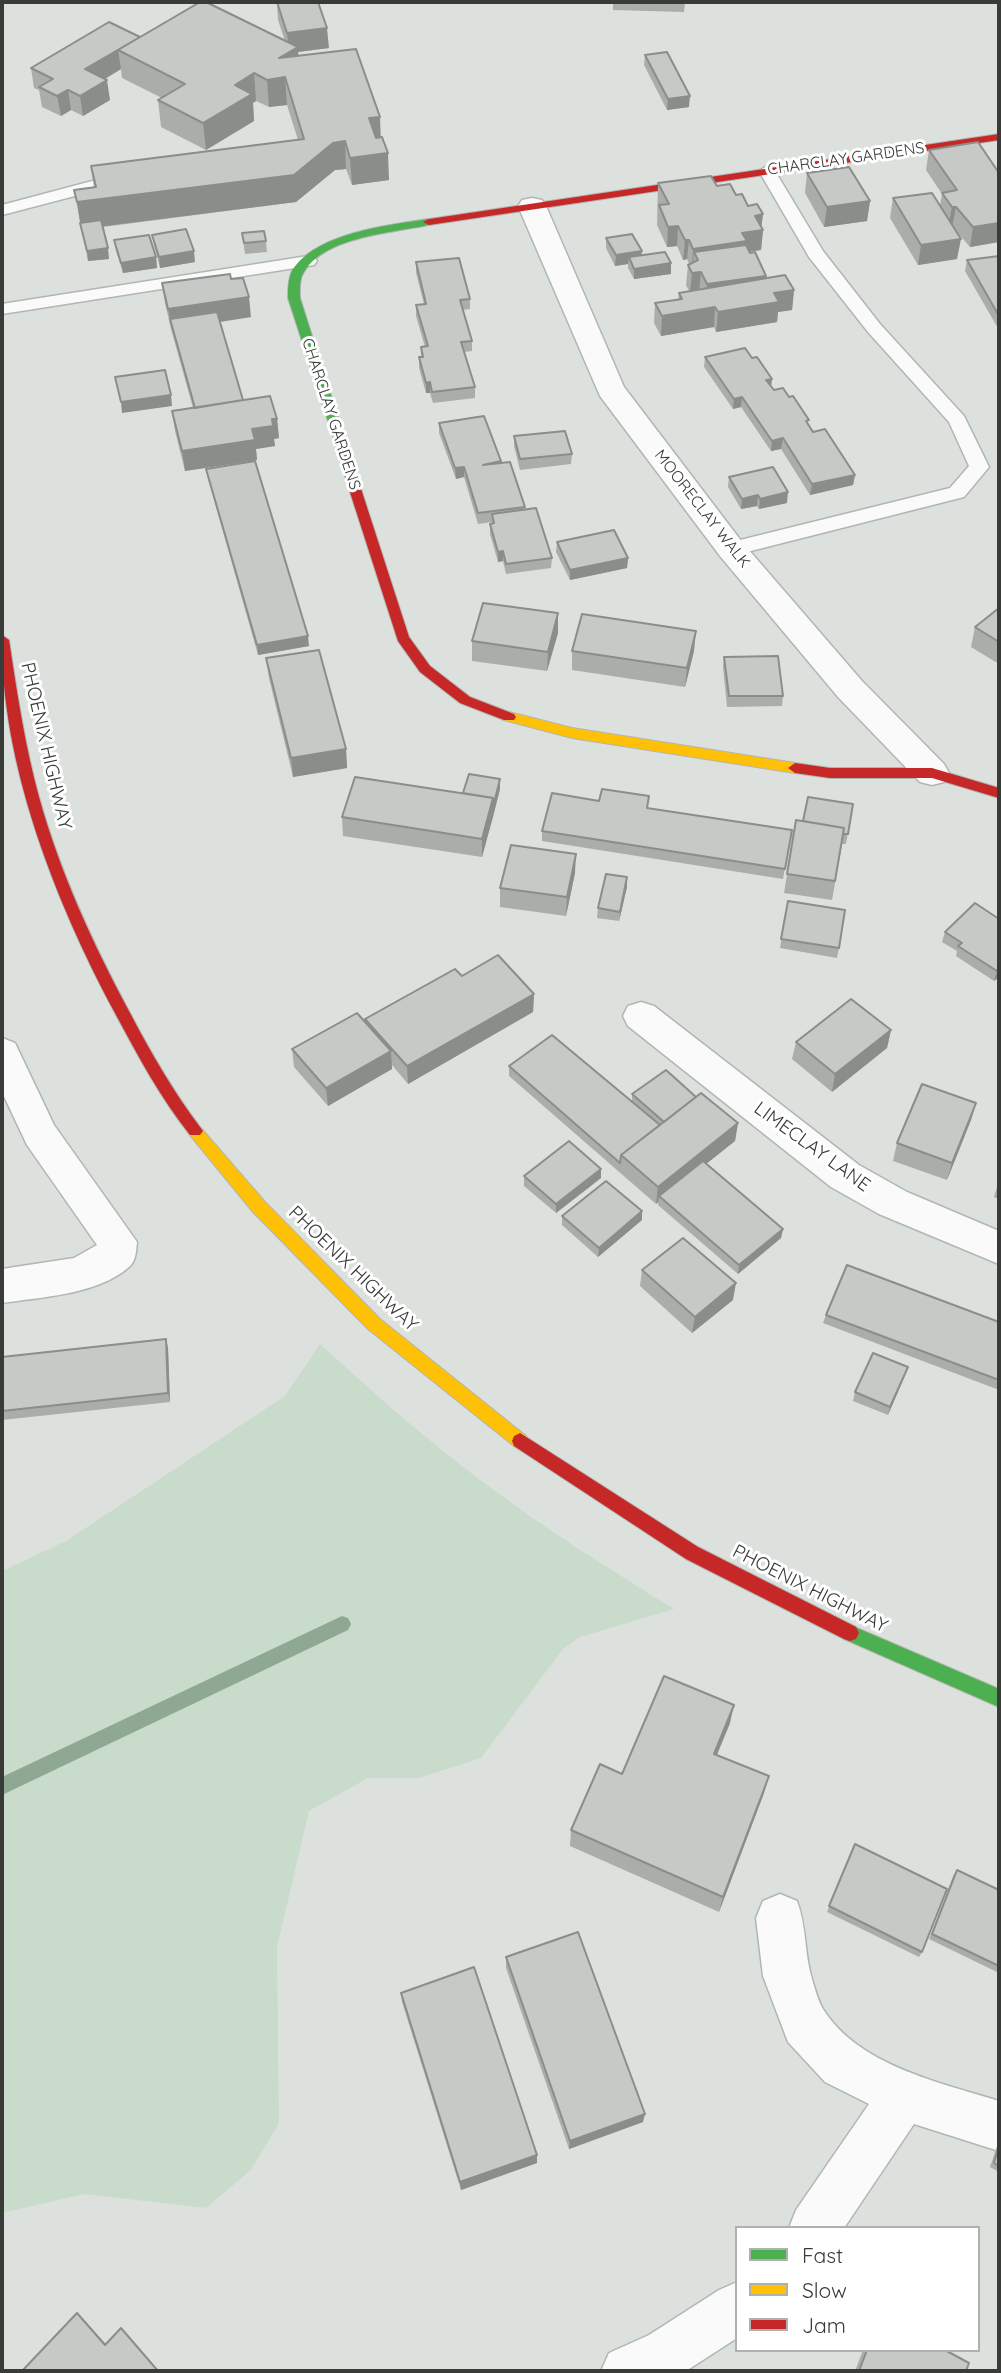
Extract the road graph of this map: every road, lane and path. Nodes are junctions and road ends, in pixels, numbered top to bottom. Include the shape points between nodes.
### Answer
1 (999, 137) edge
2 (767, 171) junction
3 (141, 174) edge
4 (533, 206) junction
5 (2, 210) edge
6 (308, 261) junction
7 (2, 309) edge
8 (731, 549) junction
9 (2, 640) edge
10 (932, 773) junction
11 (999, 793) edge
12 (641, 1016) dead end
13 (2, 1053) edge
14 (999, 1248) edge
15 (2, 1286) edge
16 (999, 1699) edge
17 (780, 1918) dead end
18 (904, 2095) junction
19 (999, 2126) edge
20 (815, 2226) edge
21 (735, 2309) edge
22 (627, 2371) edge

1 - 2 street, CHARCLAY GARDENS
2 - 4 street, CHARCLAY GARDENS
2 - 8 lane via 815,253 874,328 957,420 979,467 957,493
3 - 5 lane
4 - 6 street, CHARCLAY GARDENS via 399,226 332,245
4 - 8 street, MOORECLAY WALK via 610,389
6 - 7 lane
6 - 10 street, CHARCLAY GARDENS via 294,279 294,298 403,638 425,669 465,700 516,720 572,733 830,773
8 - 10 street, MOORECLAY WALK via 850,689
9 - 16 street, PHOENIX HIGHWAY via 14,719 38,818 86,946 180,1113 259,1207 374,1324 534,1452 692,1553 876,1646
10 - 11 street, CHARCLAY GARDENS
12 - 14 street, LIMECLAY LANE via 845,1176 892,1203
13 - 15 street via 40,1134 117,1241 116,1255 103,1265 80,1274
17 - 18 street via 788,1976 805,2025 842,2065
18 - 19 street
18 - 20 street
21 - 22 street via 667,2353

